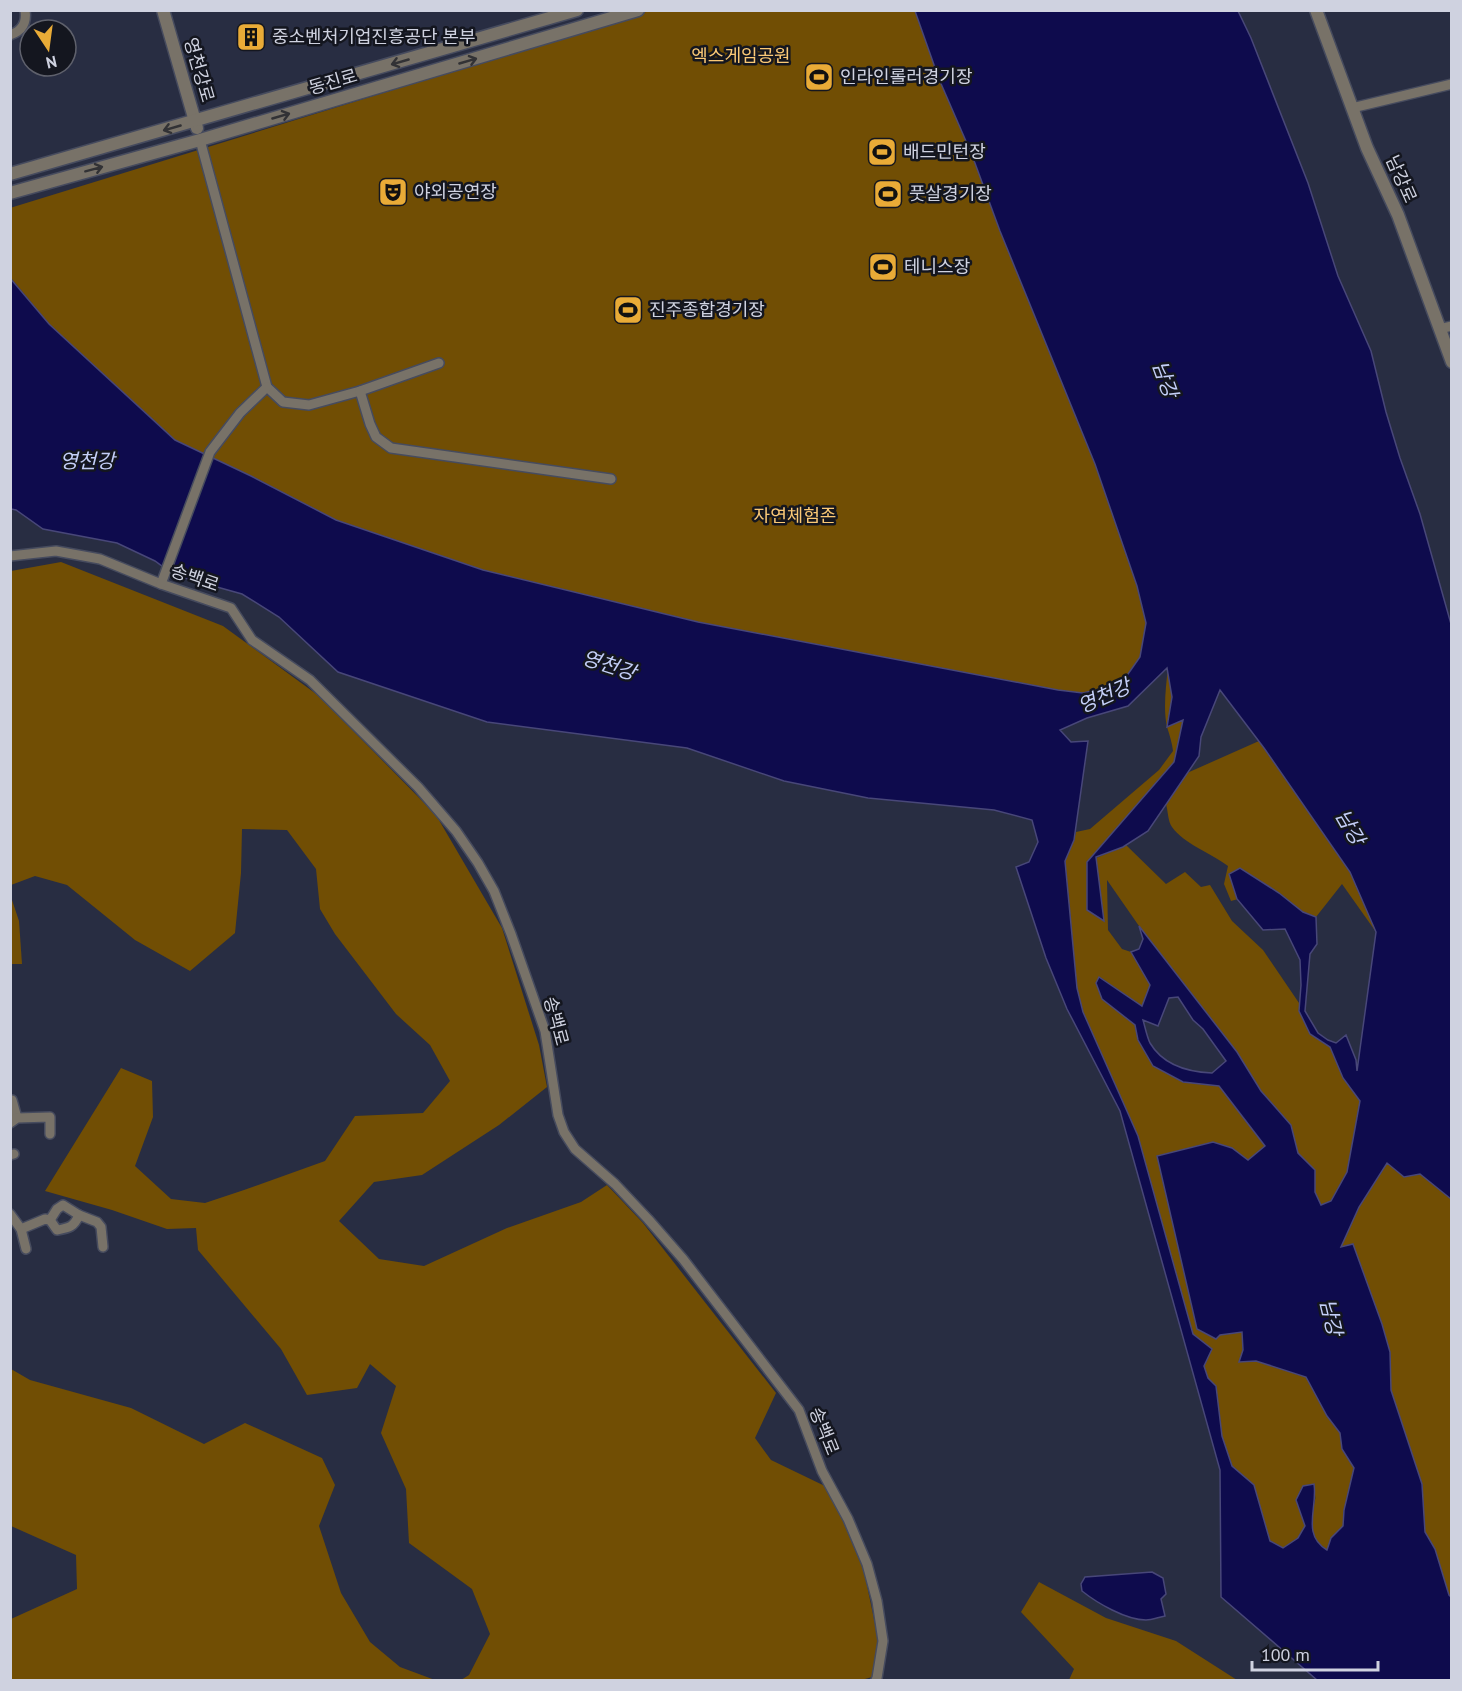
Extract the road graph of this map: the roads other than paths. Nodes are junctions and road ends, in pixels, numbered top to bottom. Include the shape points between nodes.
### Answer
1 (26, 10) edge
2 (164, 10) edge
3 (577, 10) edge
4 (638, 10) edge
5 (1307, 10) edge
6 (1316, 10) edge
7 (10, 35) edge
8 (1452, 84) edge
9 (1352, 108) junction
10 (195, 121) junction
11 (200, 140) junction
12 (1367, 148) junction
13 (10, 174) edge
14 (10, 193) edge
15 (1446, 327) edge
16 (1452, 362) edge
17 (439, 363) dead end
18 (267, 387) junction
19 (360, 391) junction
20 (611, 479) dead end
21 (10, 556) edge
22 (161, 584) junction
23 (12, 1100) dead end
24 (14, 1120) edge
25 (50, 1134) dead end
26 (10, 1214) edge
27 (79, 1215) junction
28 (50, 1220) junction
29 (21, 1228) junction
30 (103, 1247) dead end
31 (26, 1249) dead end
32 (876, 1680) edge

1 - 7 street via 22,28
2 - 10 street, 영천강로
3 -> 10 street, 동진로
11 -> 4 street, 동진로
5 - 12 street
6 - 9 street, 남강로
8 - 9 street
9 - 12 street, 남강로
10 - 11 street, 영천강로
10 -> 13 street, 동진로
14 -> 11 street, 동진로
11 - 18 street
12 - 15 street, 남강로
15 - 16 street, 남강로
17 - 19 street
18 - 19 street via 283,402 309,405
18 - 22 street via 240,413 210,452
19 - 20 street via 376,437 391,448
21 - 22 street, 송백로 via 56,551 100,559
22 - 32 street, 송백로 via 231,608 252,640 310,680 418,787 478,863 498,902 545,1031 564,1132 575,1149 615,1184 683,1259 799,1410 822,1471 867,1564 883,1641
23 - 24 street
24 - 25 street via 50,1117
26 - 29 street
27 - 28 street via 63,1205
27 - 28 street via 70,1228 57,1230
27 - 30 street via 101,1227
28 - 29 street
29 - 31 street

